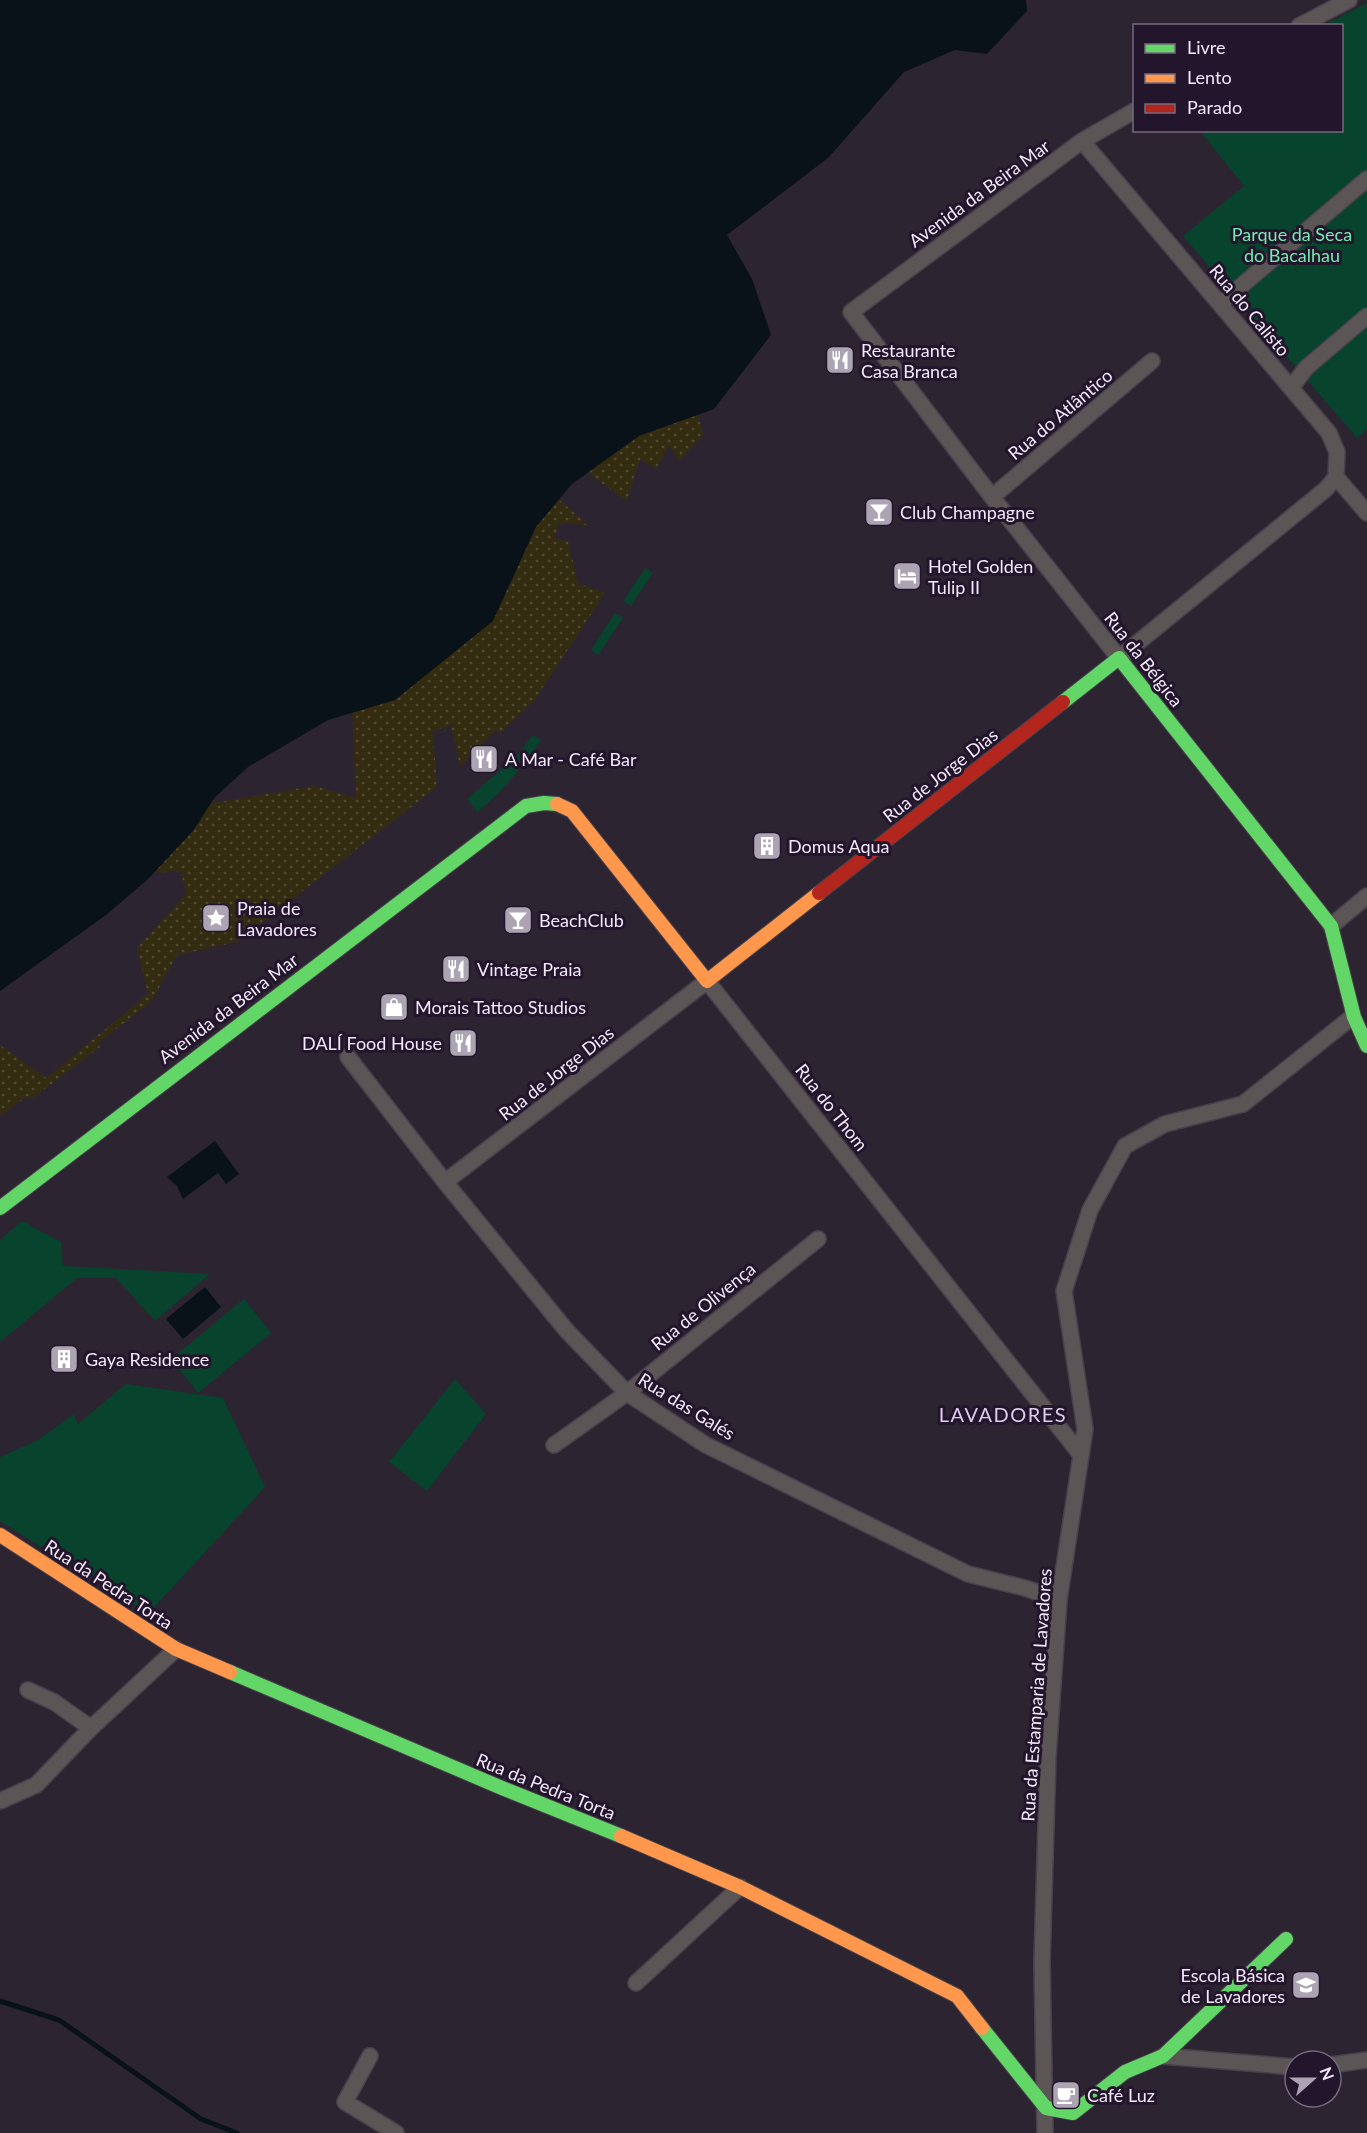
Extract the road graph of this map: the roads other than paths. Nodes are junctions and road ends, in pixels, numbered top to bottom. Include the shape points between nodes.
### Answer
1 (1349, 0) edge
2 (1303, 24) edge
3 (1133, 112) edge
4 (1082, 141) junction
5 (1367, 179) edge
6 (1220, 304) junction
7 (851, 312) joint
8 (1367, 316) edge
9 (1367, 330) edge
10 (1152, 361) dead end
11 (1291, 388) junction
12 (1336, 477) junction
13 (992, 497) junction
14 (1367, 513) edge
15 (1119, 658) junction
16 (541, 802) joint
17 (1367, 896) edge
18 (1331, 926) junction
19 (707, 981) junction
20 (1352, 1017) junction
21 (1367, 1046) edge
22 (348, 1057) dead end
23 (445, 1182) junction
24 (0, 1208) edge
25 (818, 1239) dead end
26 (627, 1393) junction
27 (554, 1445) dead end
28 (1081, 1455) junction
29 (0, 1535) edge
30 (1059, 1600) junction
31 (176, 1649) junction
32 (28, 1690) dead end
33 (91, 1728) junction
34 (0, 1801) edge
35 (740, 1887) junction
36 (1286, 1939) dead end
37 (636, 1983) dead end
38 (370, 2056) dead end
39 (1163, 2056) junction
40 (1367, 2060) edge
41 (1343, 2063) edge
42 (1283, 2066) edge
43 (1046, 2108) junction
44 (396, 2133) edge
45 (1045, 2133) edge

1 - 2 street
3 - 4 street, Avenida da Beira Mar
4 - 6 street, Rua do Calisto
4 - 7 street, Avenida da Beira Mar
5 - 6 street
6 - 11 street, Rua do Calisto
7 - 13 street, Rua da Bélgica
8 - 11 street via 1306,368
9 - 11 street via 1313,376
10 - 13 street, Rua do Atlântico
11 - 12 street, Rua do Calisto via 1329,433 1337,452
12 - 14 street
12 - 15 street, Rua de Jorge Dias
13 - 15 street, Rua da Bélgica
15 - 18 main road, Rua da Bélgica
15 - 19 main road, Rua de Jorge Dias
16 - 19 main road, Rua do Thom via 557,803 572,811
16 - 24 main road, Avenida da Beira Mar via 526,806
17 - 18 street
18 - 20 main road, Rua da Bélgica via 1339,946
19 - 23 street, Rua de Jorge Dias
19 - 28 street, Rua do Thom
20 - 21 main road, Rua da Bélgica
20 - 28 street, Rua da Estamparia de Lavadores via 1243,1104 1165,1124 1125,1146 1090,1210 1064,1291 1085,1429
22 - 23 street, Rua das Galés
23 - 26 street, Rua das Galés via 567,1331
25 - 26 street, Rua de Olivença
26 - 27 street, Rua de Olivença
26 - 30 street, Rua das Galés via 706,1445 968,1574 1025,1587
28 - 30 street, Rua da Estamparia de Lavadores
29 - 31 main road, Rua da Pedra Torta
30 - 43 street, Rua da Estamparia de Lavadores via 1048,1756 1042,1962
31 - 33 street
31 - 35 main road, Rua da Pedra Torta
32 - 33 street via 54,1702
33 - 34 street via 36,1785
35 - 37 street
35 - 43 main road, Rua da Pedra Torta via 957,1996
36 - 39 main road
38 - 44 street via 345,2102
39 - 42 street
39 - 43 main road via 1125,2072 1073,2114
40 - 41 street
43 - 45 street, Rua da Estamparia de Lavadores

